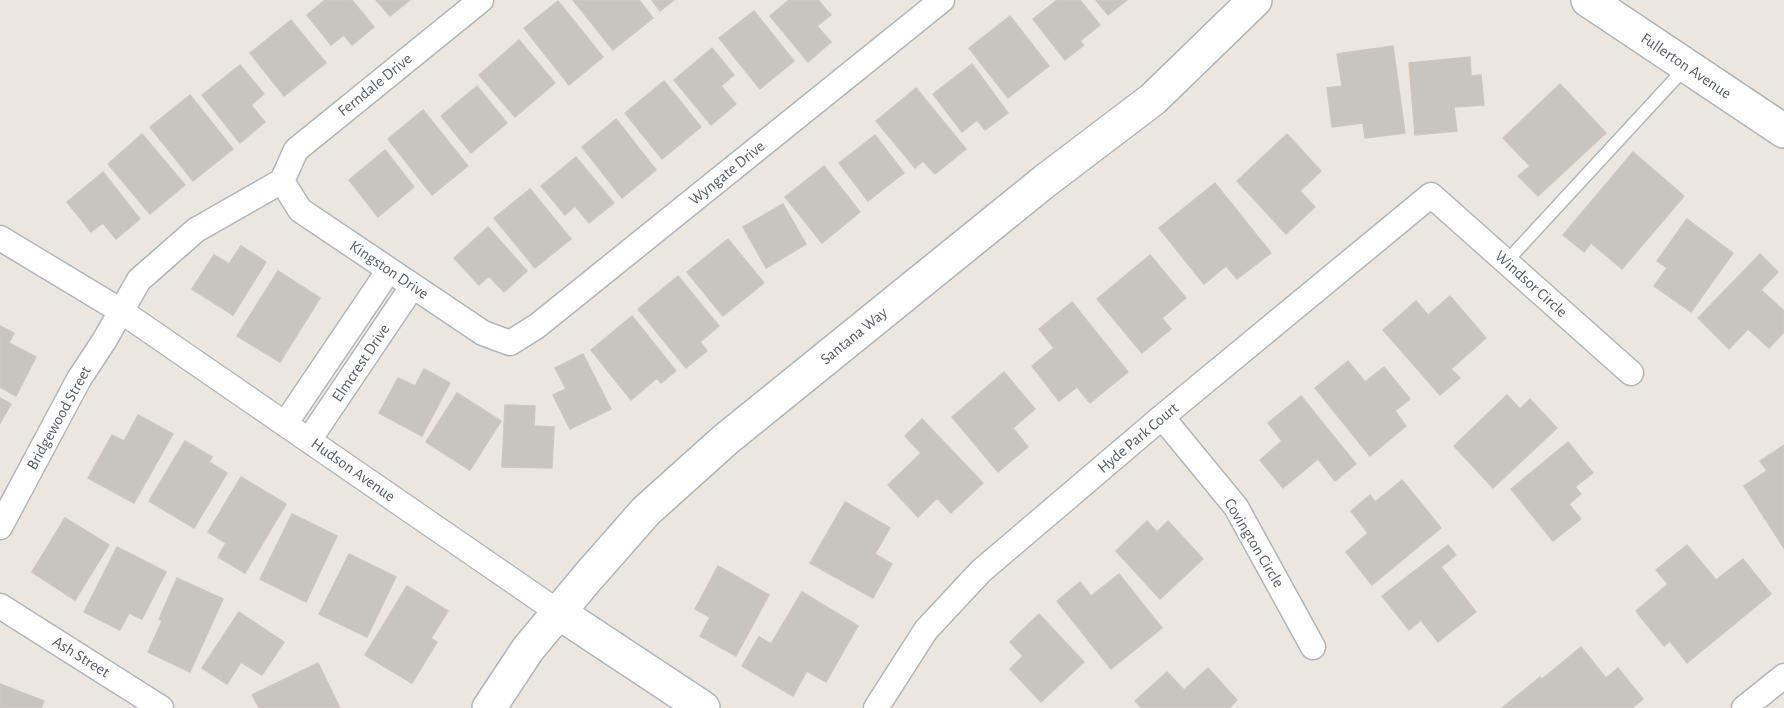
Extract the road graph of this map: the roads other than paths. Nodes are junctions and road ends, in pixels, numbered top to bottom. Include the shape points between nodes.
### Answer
1 (481, 0) edge
2 (942, 0) edge
3 (1254, 0) edge
4 (1588, 0) edge
5 (1686, 66) junction
6 (1784, 131) edge
7 (282, 181) junction
8 (1431, 195) joint
9 (0, 238) edge
10 (1506, 262) junction
11 (389, 270) junction
12 (412, 287) junction
13 (121, 311) junction
14 (510, 343) joint
15 (1631, 373) dead end
16 (1162, 417) junction
17 (285, 423) junction
18 (309, 440) junction
19 (0, 527) edge
20 (0, 606) edge
21 (558, 612) junction
22 (1313, 647) dead end
23 (1784, 676) edge
24 (161, 708) edge
25 (489, 708) edge
26 (703, 708) edge
27 (876, 708) edge
28 (1744, 708) edge

1 - 7 street, Ferndale Drive via 296,150
2 - 14 street, Wyngate Drive via 537,326
3 - 21 street, Santana Way via 1153,99 1045,181 725,440 646,511
4 - 5 street, Fullerton Avenue
5 - 6 street, Fullerton Avenue
5 - 10 lane
7 - 11 street, Kingston Drive via 300,210
7 - 13 street, Bridgewood Street via 196,230 139,280
8 - 10 street, Windsor Circle
8 - 16 street, Hyde Park Court
9 - 13 street, Hudson Avenue
10 - 15 street, Windsor Circle
11 - 12 street, Kingston Drive
11 - 17 street, Elmcrest Drive
12 - 14 street, Kingston Drive via 483,333
12 - 18 street, Elmcrest Drive
13 - 17 street, Hudson Avenue
13 - 19 street, Bridgewood Street via 79,379
16 - 22 street, Covington Circle via 1236,507
16 - 27 street, Hyde Park Court via 981,571 926,630
17 - 18 street, Hudson Avenue
18 - 21 street, Hudson Avenue
20 - 24 street, Ash Street
21 - 25 street, Santana Way
21 - 26 street, Hudson Avenue
23 - 28 street

